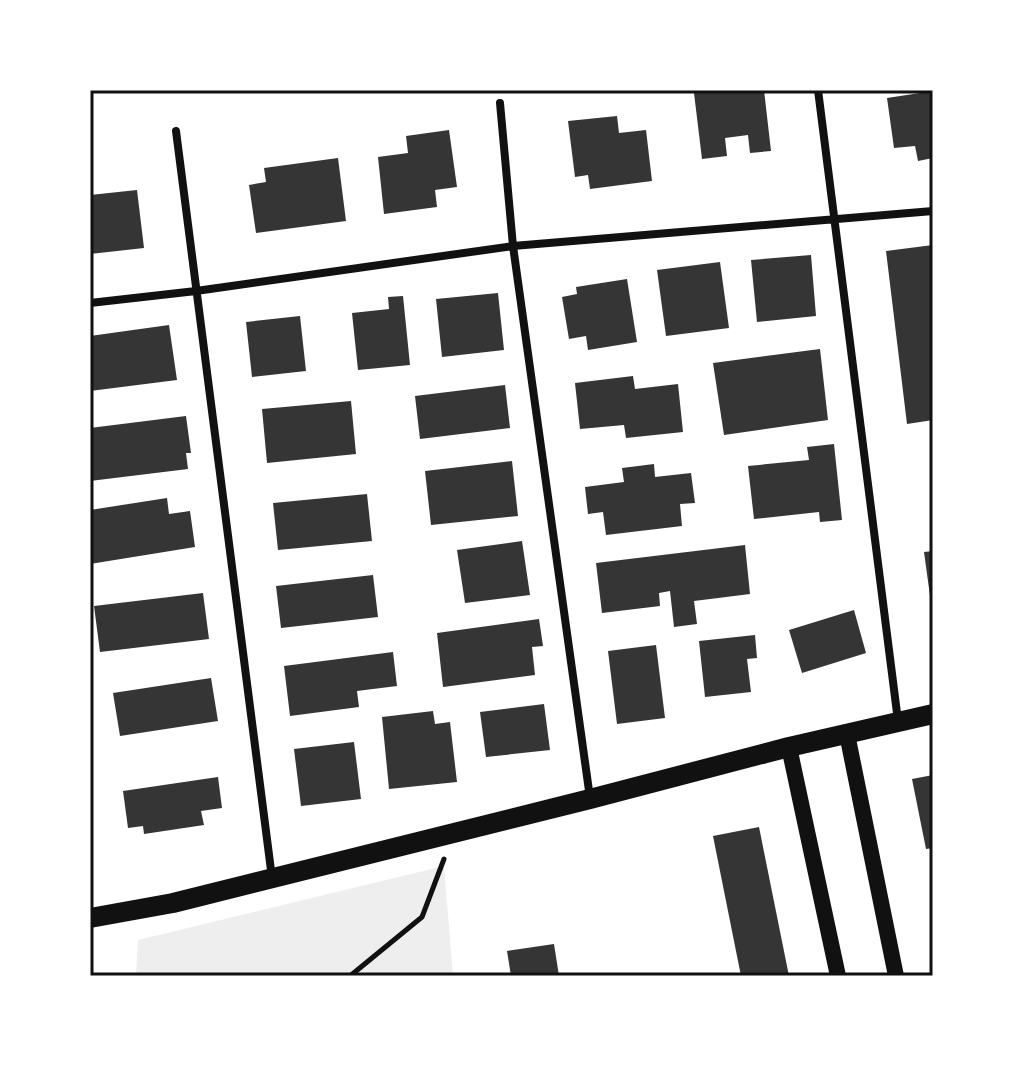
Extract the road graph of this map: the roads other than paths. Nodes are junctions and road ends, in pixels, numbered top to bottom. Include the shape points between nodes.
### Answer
1 (818, 90) edge
2 (500, 103) dead end
3 (176, 131) dead end
4 (933, 211) edge
5 (835, 220) junction
6 (513, 246) junction
7 (196, 291) junction
8 (90, 303) edge
9 (933, 714) edge
10 (898, 721) junction
11 (847, 734) junction
12 (789, 747) junction
13 (590, 799) junction
14 (272, 879) junction
15 (90, 918) edge
16 (838, 976) edge
17 (896, 976) edge

1 - 5 street
2 - 6 street
3 - 7 street
4 - 5 street
5 - 6 street
5 - 10 street
6 - 7 street
6 - 13 street
7 - 8 street
7 - 14 street
9 - 10 main road
10 - 11 main road
11 - 12 main road
11 - 17 main road
12 - 13 main road
12 - 16 main road
13 - 14 main road
14 - 15 main road

